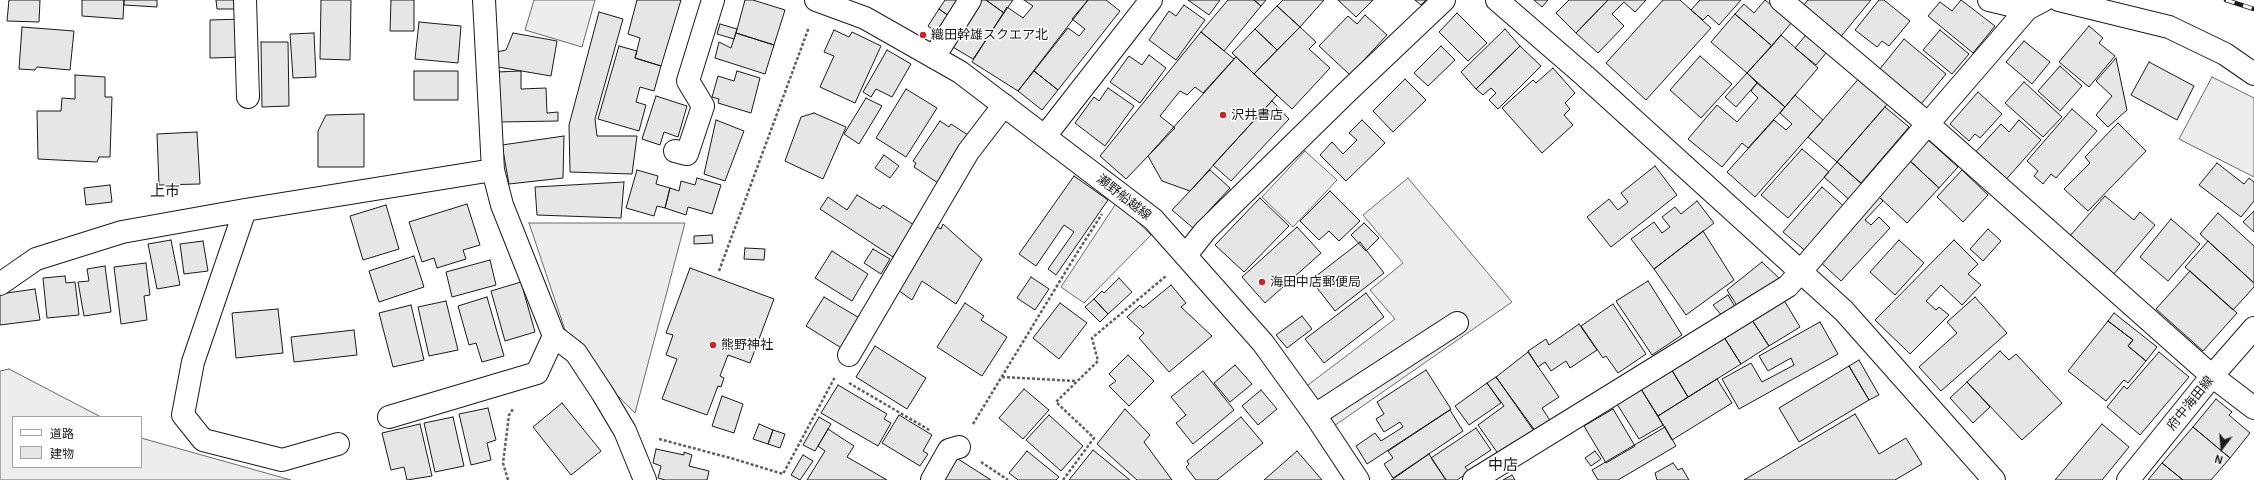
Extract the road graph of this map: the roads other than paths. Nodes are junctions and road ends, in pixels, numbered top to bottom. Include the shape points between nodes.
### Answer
1 (245, 0) edge
2 (484, 0) edge
3 (713, 0) edge
4 (970, 0) edge
5 (1151, 0) edge
6 (1444, 0) edge
7 (1497, 0) edge
8 (1781, 0) edge
9 (1989, 0) edge
10 (2059, 0) edge
11 (817, 1) edge
12 (2036, 4) edge
13 (934, 57) junction
14 (2254, 74) edge
15 (248, 97) dead end
16 (1004, 106) junction
17 (1928, 124) junction
18 (1045, 136) junction
19 (675, 151) dead end
20 (493, 170) junction
21 (245, 210) junction
22 (1187, 257) junction
23 (1800, 271) junction
24 (0, 284) edge
25 (1457, 324) dead end
26 (2254, 328) edge
27 (554, 336) junction
28 (849, 355) dead end
29 (2212, 376) junction
30 (2254, 408) edge
31 (1315, 415) junction
32 (389, 417) dead end
33 (338, 444) dead end
34 (959, 447) road end
35 (645, 480) edge
36 (932, 480) edge
37 (1358, 480) edge
38 (1474, 480) edge
39 (1994, 480) edge
40 (2128, 480) edge

1 - 15 street
2 - 20 street
3 - 19 street via 688,80 703,106 687,154
4 - 13 street
5 - 18 street
6 - 22 street via 1205,231
7 - 23 street via 1585,76
8 - 17 street
9 - 12 street
10 - 14 street via 2169,27 2225,54
11 - 13 street, 瀬野船越線 via 865,18
12 - 17 street
13 - 16 street, 瀬野船越線 via 960,72
16 - 18 street, 瀬野船越線
16 - 28 street via 968,152
17 - 23 street
17 - 29 street
18 - 22 street, 瀬野船越線 via 1152,219
20 - 21 street
20 - 27 street via 502,205
21 - 24 street via 122,232 36,259
21 - 33 street via 193,362 183,415 203,440 282,460
22 - 31 street, 瀬野船越線 via 1263,343
23 - 38 street via 1788,286
23 - 39 street via 1844,311
25 - 31 street
26 - 29 street, 府中海田線
27 - 32 street via 537,373
27 - 35 street via 576,353 626,431
29 - 30 street
29 - 40 street, 府中海田線
31 - 37 street, 瀬野船越線
34 - 36 street via 949,450

